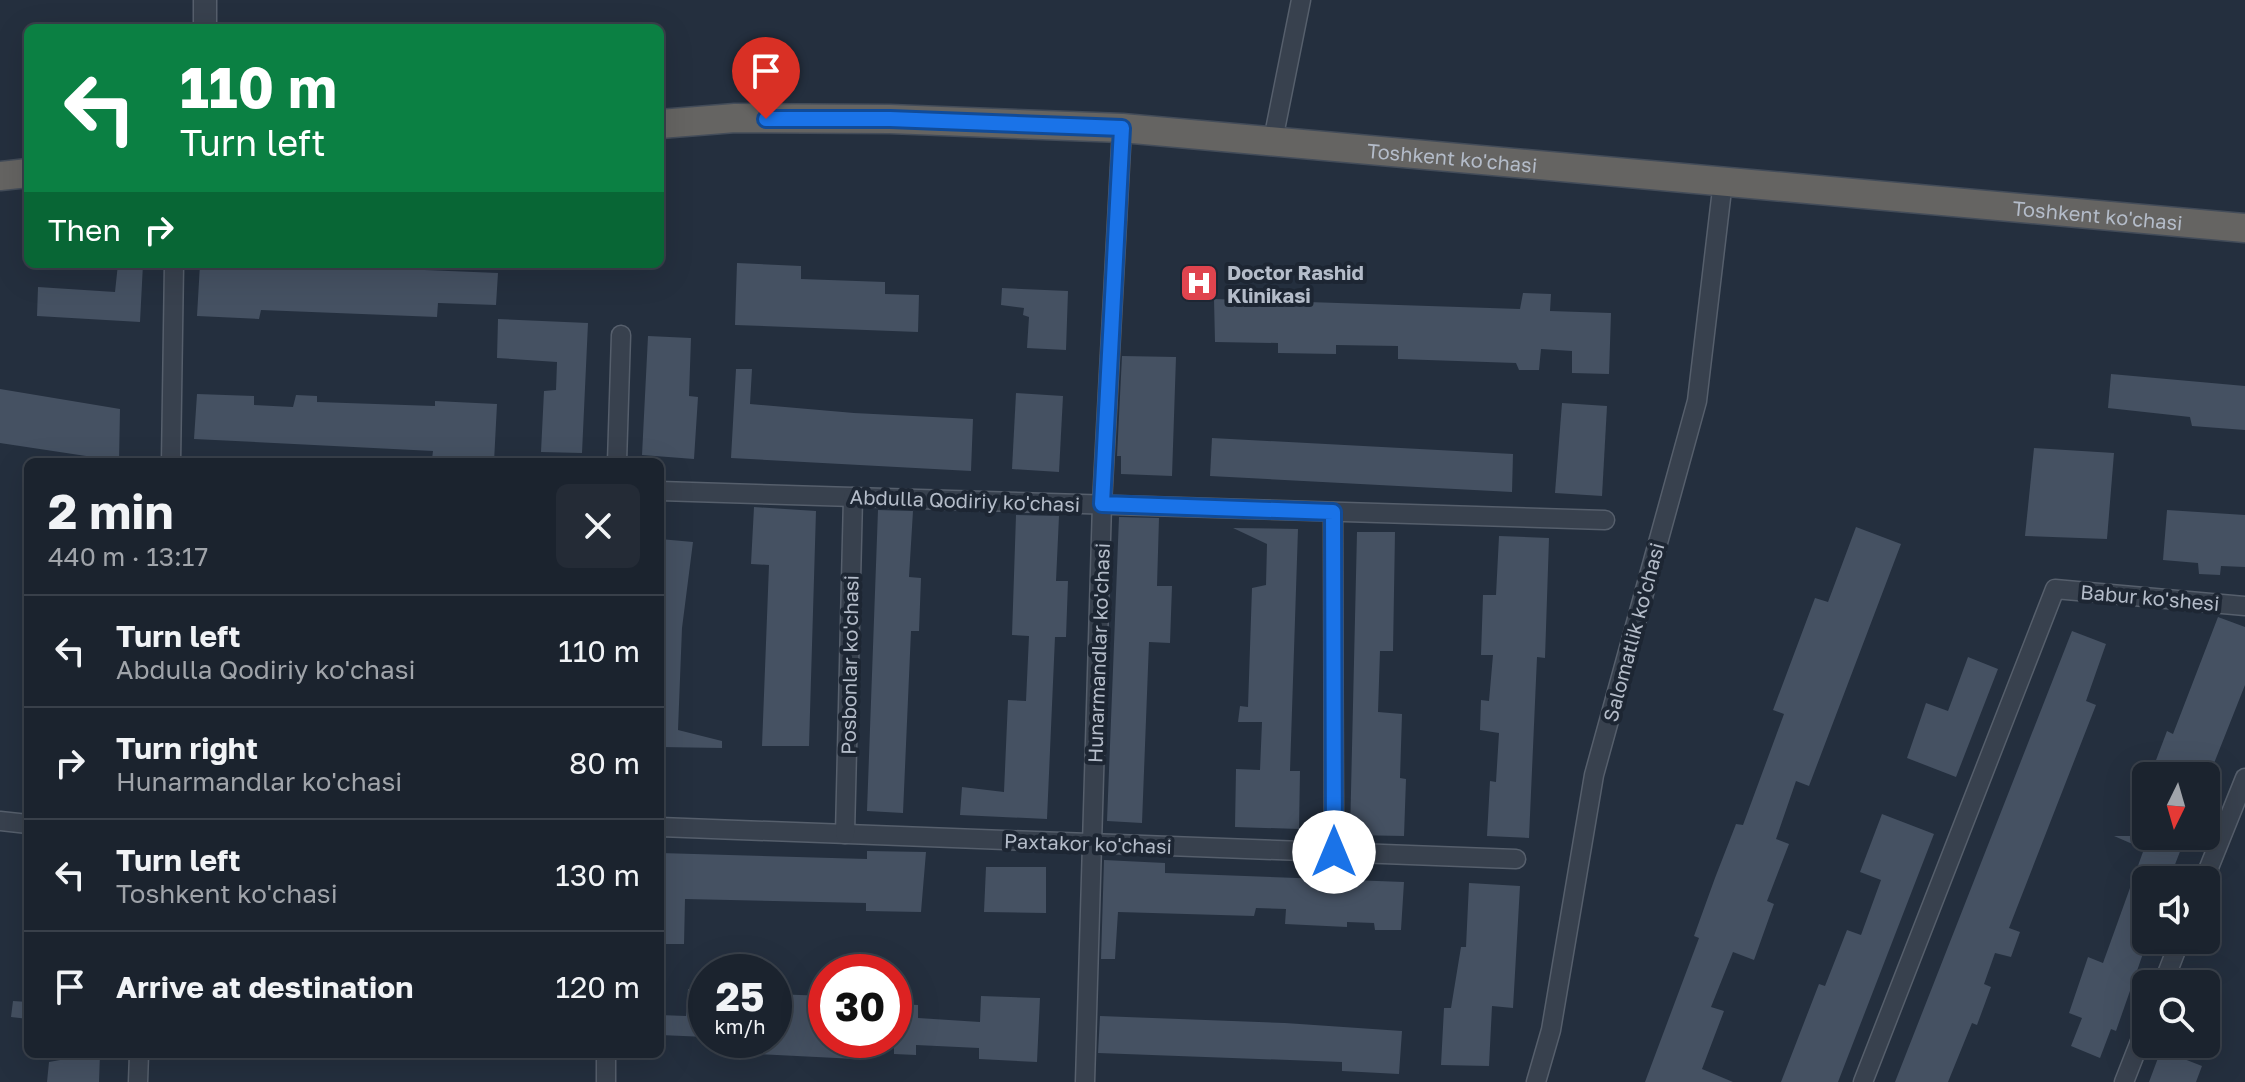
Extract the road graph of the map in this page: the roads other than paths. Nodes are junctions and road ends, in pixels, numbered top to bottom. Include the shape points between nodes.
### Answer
1 (205, 0) edge
2 (1301, 0) edge
3 (205, 24) edge
4 (664, 124) edge
5 (1122, 128) junction
6 (1273, 140) junction
7 (24, 173) edge
8 (0, 176) edge
9 (1723, 181) junction
10 (2245, 228) edge
11 (174, 268) edge
12 (621, 335) dead end
13 (171, 458) edge
14 (617, 458) edge
15 (664, 491) edge
16 (853, 497) junction
17 (1102, 504) junction
18 (1333, 512) junction
19 (1605, 520) dead end
20 (2245, 606) edge
21 (2245, 778) edge
22 (0, 821) edge
23 (24, 824) edge
24 (664, 827) edge
25 (845, 834) junction
26 (1092, 843) junction
27 (1334, 852) junction
28 (1516, 859) dead end
29 (2210, 866) edge
30 (139, 1058) edge
31 (606, 1058) edge
32 (2133, 1058) edge
33 (138, 1082) edge
34 (606, 1082) edge
35 (1085, 1082) edge
36 (1536, 1082) edge
37 (1863, 1082) edge
38 (2124, 1082) edge

1 - 3 street
2 - 6 street
4 - 5 highway, Toshkent ko'chasi via 735,118 890,119
5 - 6 highway, Toshkent ko'chasi
5 - 17 street, Hunarmandlar ko'chasi
6 - 9 highway, Toshkent ko'chasi
7 - 8 highway
9 - 10 highway, Toshkent ko'chasi
9 - 36 street, Salomatlik ko'chasi via 1697,401 1594,775 1551,1030
11 - 13 street
12 - 14 street
15 - 16 street, Abdulla Qodiriy ko'chasi
16 - 17 street, Abdulla Qodiriy ko'chasi
16 - 25 street, Posbonlar ko'chasi
17 - 18 street, Abdulla Qodiriy ko'chasi
17 - 26 street, Hunarmandlar ko'chasi
18 - 19 street, Abdulla Qodiriy ko'chasi
18 - 27 street
20 - 37 street, Babur ko'shesi via 2055,589
21 - 29 street
22 - 23 street
24 - 25 street, Paxtakor ko'chasi
25 - 26 street, Paxtakor ko'chasi
26 - 27 street, Paxtakor ko'chasi
26 - 35 street, Hunarmandlar ko'chasi
27 - 28 street, Paxtakor ko'chasi
30 - 33 street
31 - 34 street
32 - 38 street

